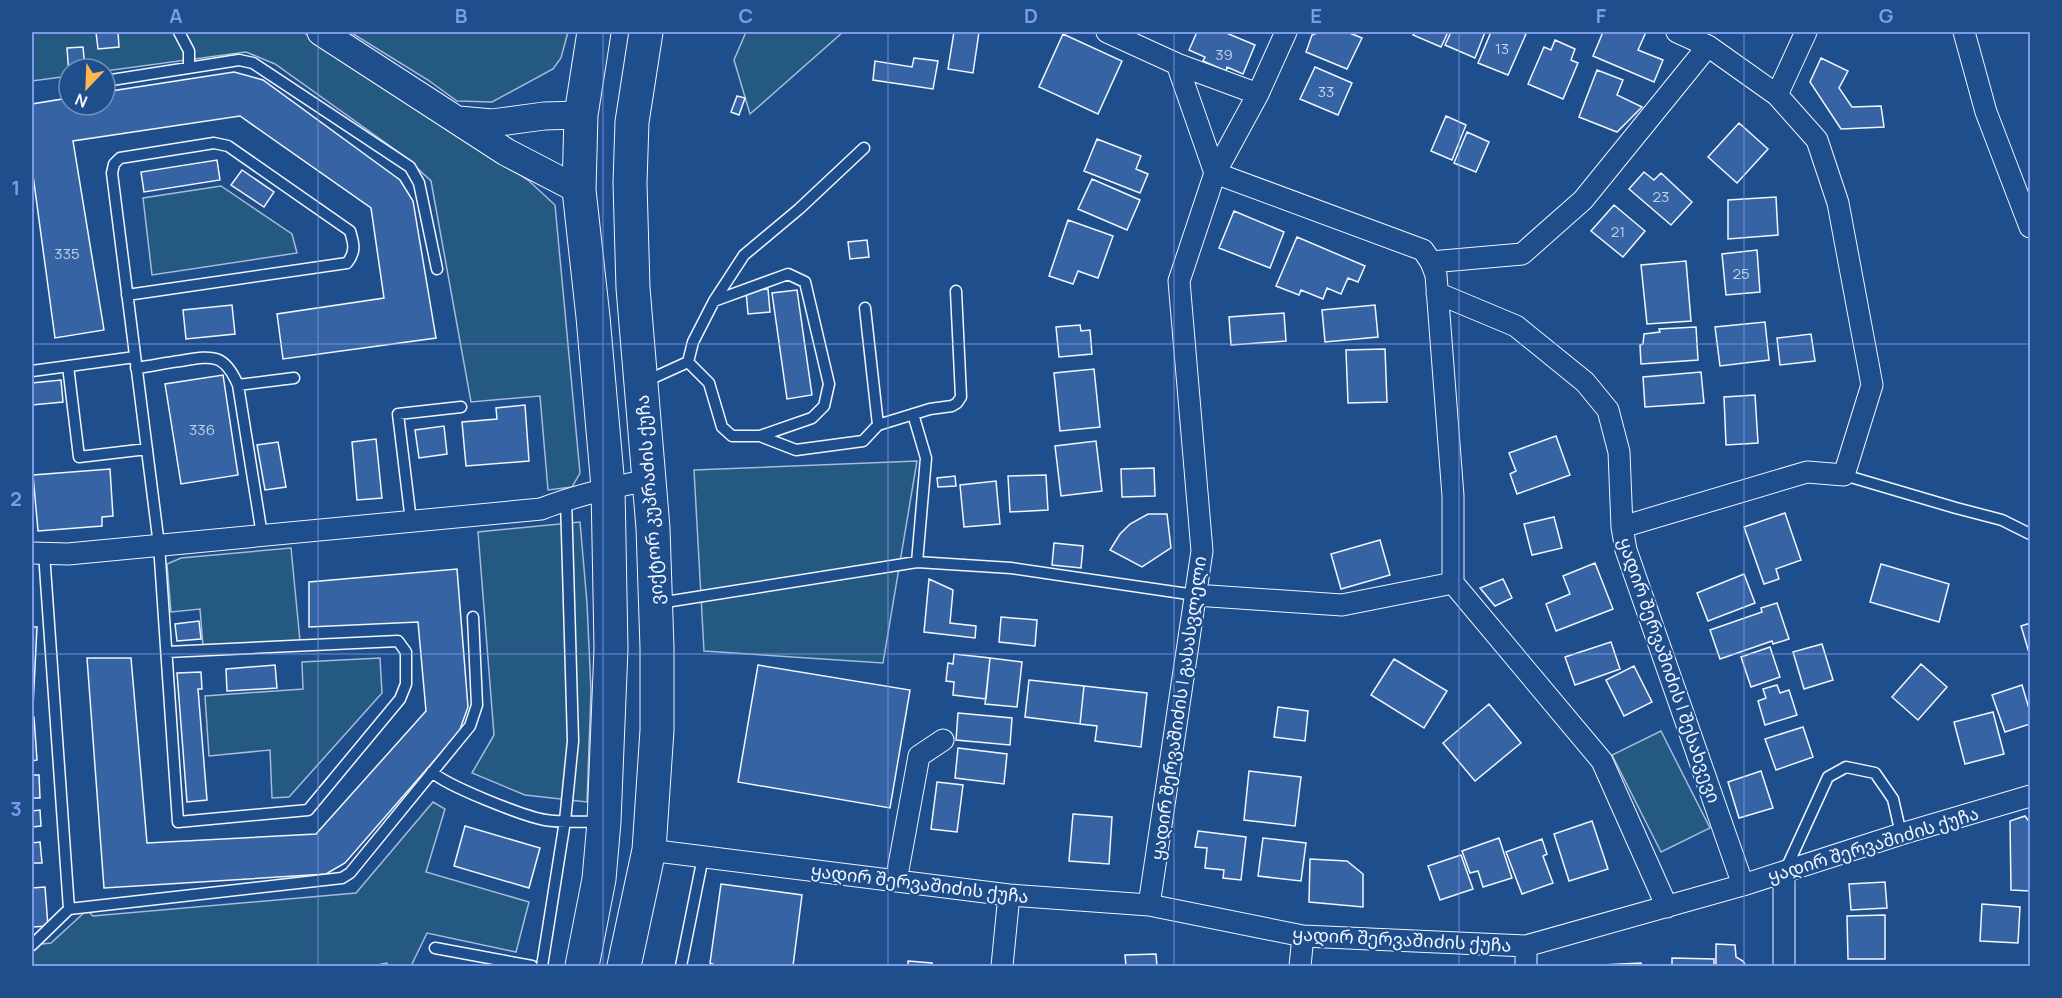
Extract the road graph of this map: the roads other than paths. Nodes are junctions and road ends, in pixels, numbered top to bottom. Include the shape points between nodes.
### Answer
1 (179, 32) edge
2 (321, 32) edge
3 (594, 32) edge
4 (646, 32) edge
5 (1107, 32) edge
6 (1286, 32) edge
7 (1677, 32) edge
8 (1806, 32) edge
9 (1964, 32) edge
10 (1708, 46) junction
11 (1177, 64) junction
12 (189, 68) junction
13 (117, 79) edge
14 (1258, 94) junction
15 (1777, 94) junction
16 (581, 115) junction
17 (457, 120) junction
18 (632, 122) junction
19 (864, 148) dead end
20 (1215, 172) junction
21 (579, 190) junction
22 (2031, 227) edge
23 (1431, 262) junction
24 (437, 269) dead end
25 (956, 291) dead end
26 (1437, 293) junction
27 (127, 295) junction
28 (714, 301) junction
29 (865, 308) dead end
30 (688, 362) junction
31 (136, 363) junction
32 (68, 366) junction
33 (32, 371) edge
34 (294, 378) dead end
35 (641, 383) junction
36 (238, 385) junction
37 (461, 407) dead end
38 (913, 414) junction
39 (878, 425) junction
40 (760, 436) junction
41 (147, 449) junction
42 (1844, 475) junction
43 (649, 480) junction
44 (608, 487) junction
45 (566, 499) junction
46 (411, 521) junction
47 (1622, 527) junction
48 (2031, 534) edge
49 (262, 535) junction
50 (159, 544) junction
51 (38, 553) edge
52 (917, 562) junction
53 (1453, 583) junction
54 (1195, 595) junction
55 (656, 603) junction
56 (473, 617) dead end
57 (166, 652) junction
58 (657, 730) junction
59 (609, 731) junction
60 (943, 740) dead end
61 (432, 772) junction
62 (2031, 796) edge
63 (565, 821) junction
64 (604, 822) junction
65 (1901, 834) junction
66 (649, 850) junction
67 (703, 857) junction
68 (1785, 872) junction
69 (896, 881) junction
70 (1743, 885) junction
71 (1009, 895) junction
72 (1149, 905) junction
73 (1667, 907) junction
74 (69, 909) junction
75 (1303, 936) junction
76 (32, 945) edge
77 (435, 948) dead end
78 (1526, 956) edge
79 (532, 966) edge
80 (542, 966) edge
81 (582, 966) edge
82 (624, 966) edge
83 (681, 966) edge
84 (1002, 966) edge
85 (1300, 966) edge
86 (1785, 966) edge

1 - 12 lane via 189,51
2 - 17 street
3 - 16 main road
4 - 18 main road, ვიქტორ კუპრაძის ქუჩა
5 - 11 street
6 - 14 street
7 - 10 street
8 - 15 street
9 - 22 street via 1986,112
10 - 15 street
10 - 23 street via 1583,200 1522,254
11 - 14 street
11 - 20 street
12 - 13 lane
12 - 24 lane via 239,60 253,63 410,167 419,183
14 - 20 street
15 - 42 street via 1817,140 1838,203 1872,385
16 - 17 street via 492,123
16 - 18 main road
16 - 21 main road
17 - 21 street via 506,152
18 - 35 main road, ვიქტორ კუპრაძის ქუჩა via 633,288
19 - 28 lane via 744,255
20 - 23 street via 1423,250
20 - 54 street, ყადირ შერვაშიძის I გასასვლელი via 1179,281 1202,550
21 - 44 main road
23 - 26 street
25 - 38 lane via 961,397 952,406
26 - 47 street, ყადირ შერვაშიძის I შესახვევი via 1516,326 1585,382 1608,410 1619,452
26 - 53 street via 1453,496
27 - 27 lane via 347,263 355,246 350,231 228,146 214,143 120,158 112,173
27 - 31 lane
28 - 30 lane via 693,342
28 - 40 lane via 788,274 805,282 829,384 825,406 812,418
29 - 39 lane
30 - 35 lane
30 - 40 lane via 709,382 722,427 732,436
31 - 32 lane
31 - 36 lane via 210,356 232,370
31 - 41 lane
32 - 33 lane
32 - 41 lane via 79,457
34 - 36 lane
35 - 43 main road, ვიქტორ კუპრაძის ქუჩა
36 - 49 lane
37 - 46 lane via 398,414
38 - 39 lane
38 - 52 lane via 926,458
39 - 40 lane via 863,441 796,450
41 - 50 lane
42 - 47 street via 1807,472
42 - 48 lane via 2002,520
43 - 44 street
43 - 55 main road, ვიქტორ კუპრაძის ქუჩა
44 - 45 street
44 - 59 main road
45 - 46 street via 541,509
45 - 63 lane via 573,741
46 - 49 street
47 - 70 street, ყადირ შერვაშიძის I შესახვევი via 1626,550
49 - 50 street
50 - 51 street via 68,554
50 - 57 lane
51 - 74 lane
52 - 54 lane via 1011,568
52 - 55 lane
53 - 54 street via 1342,605
53 - 73 street via 1602,761
54 - 72 street, ყადირ შერვაშიძის I გასასვლელი
55 - 58 main road, ვიქტორ კუპრაძის ქუჩა
56 - 61 lane via 477,705 470,726
57 - 57 lane via 178,822 308,810 400,699 406,684 406,652 398,641
58 - 59 main road
58 - 66 main road, ვიქტორ კუპრაძის ქუჩა
59 - 64 main road
60 - 69 street via 919,756
61 - 63 lane via 445,782 528,816
61 - 74 lane via 342,878
62 - 65 street, ყადირ შერვაშიძის ქუჩა
63 - 64 lane
63 - 80 lane
64 - 81 main road via 599,879
65 - 68 street, ყადირ შერვაშიძის ქუჩა
65 - 68 lane via 1893,799 1875,773 1846,767 1828,777
66 - 67 street, ყადირ შერვაშიძის ქუჩა
66 - 82 main road, ვიქტორ კუპრაძის ქუჩა
67 - 69 street, ყადირ შერვაშიძის ქუჩა
67 - 83 lane
68 - 70 street, ყადირ შერვაშიძის ქუჩა
68 - 86 street
69 - 71 street, ყადირ შერვაშიძის ქუჩა
70 - 73 street, ყადირ შერვაშიძის ქუჩა
71 - 72 street, ყადირ შერვაშიძის ქუჩა
71 - 84 street
72 - 75 street, ყადირ შერვაშიძის ქუჩა
73 - 78 street, ყადირ შერვაშიძის ქუჩა
74 - 76 lane
75 - 78 street, ყადირ შერვაშიძის ქუჩა
75 - 85 street
77 - 79 lane

